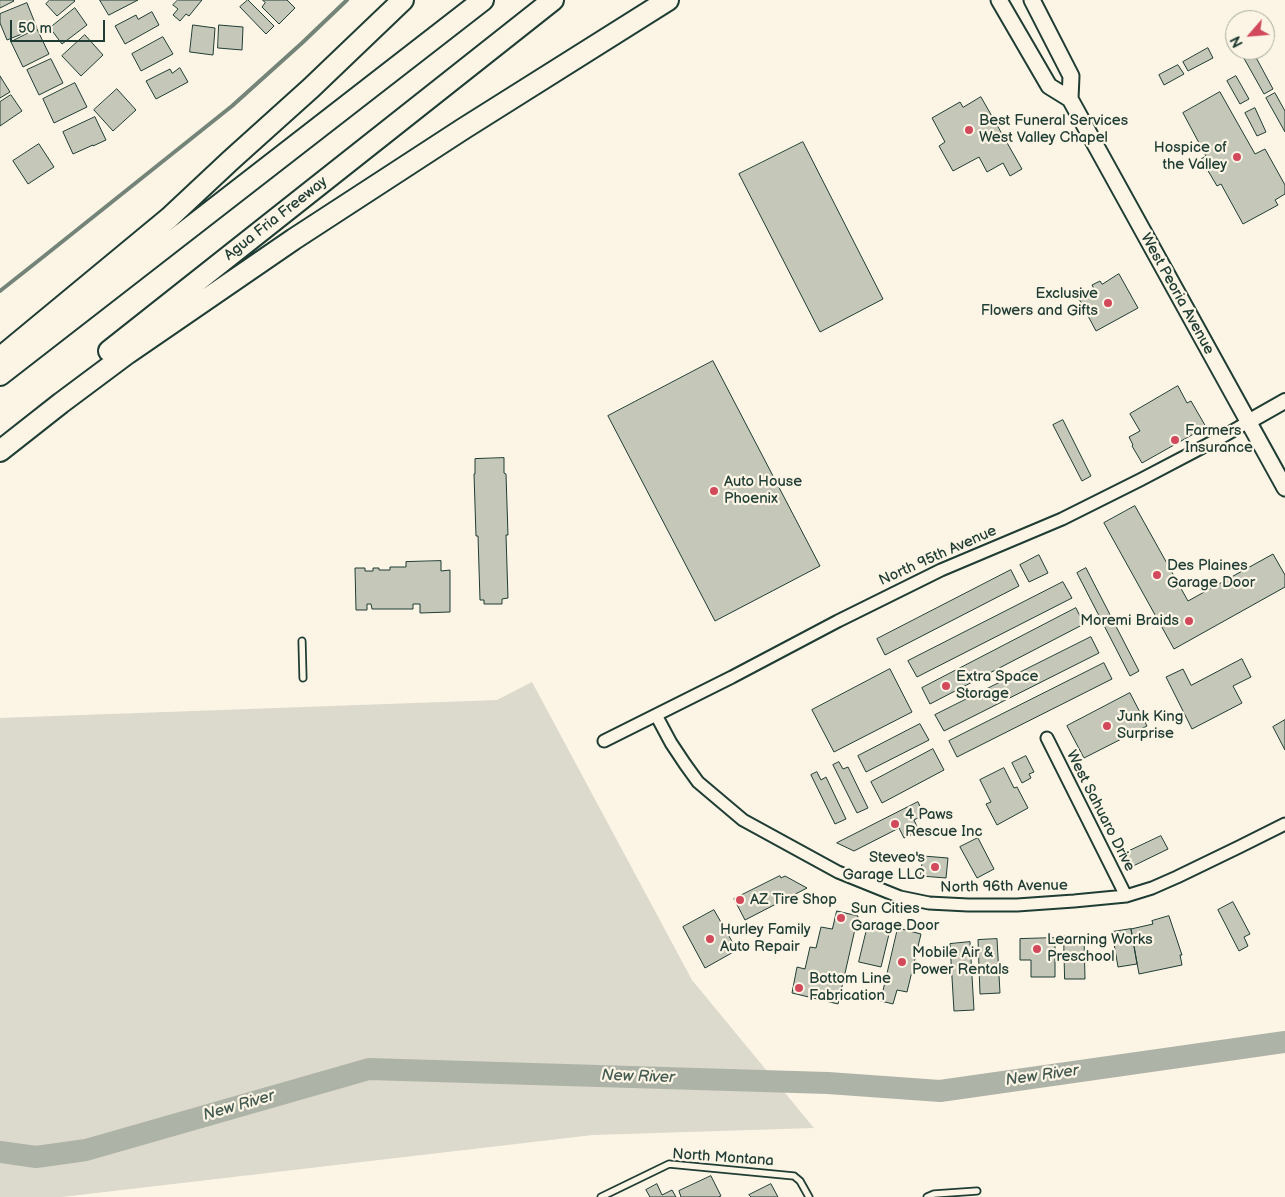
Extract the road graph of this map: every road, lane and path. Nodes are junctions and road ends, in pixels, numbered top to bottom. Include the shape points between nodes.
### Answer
1 (403, 0) edge
2 (483, 0) edge
3 (553, 0) edge
4 (668, 0) edge
5 (999, 0) edge
6 (1032, 0) edge
7 (1070, 99) junction
8 (0, 358) edge
9 (0, 375) edge
10 (1285, 401) edge
11 (1248, 422) junction
12 (0, 438) edge
13 (0, 452) edge
14 (1285, 488) edge
15 (302, 641) dead end
16 (303, 678) dead end
17 (656, 715) junction
18 (1047, 738) dead end
19 (604, 741) dead end
20 (1285, 824) edge
21 (1126, 896) junction
22 (976, 1191) dead end
23 (601, 1197) edge
24 (809, 1197) edge
25 (927, 1197) edge

1 - 8 highway via 169,218
2 - 9 highway
3 - 12 highway, Agua Fria Freeway
4 - 13 highway via 294,239 128,353
5 - 7 main road, West Peoria Avenue via 1049,86
6 - 7 main road, West Peoria Avenue via 1071,76
7 - 11 main road, West Peoria Avenue
10 - 11 street, North 95th Avenue
11 - 14 main road, West Peoria Avenue
11 - 17 street, North 95th Avenue via 1062,519 941,570
15 - 16 lane
17 - 19 street, North 95th Avenue
17 - 21 street, North 96th Avenue via 698,782 743,820 838,872 874,887 928,903 968,905
18 - 21 street, West Sahuaro Drive
20 - 21 street, North 96th Avenue via 1152,888
22 - 25 lane
23 - 24 lane, North Montana via 669,1164 794,1176

